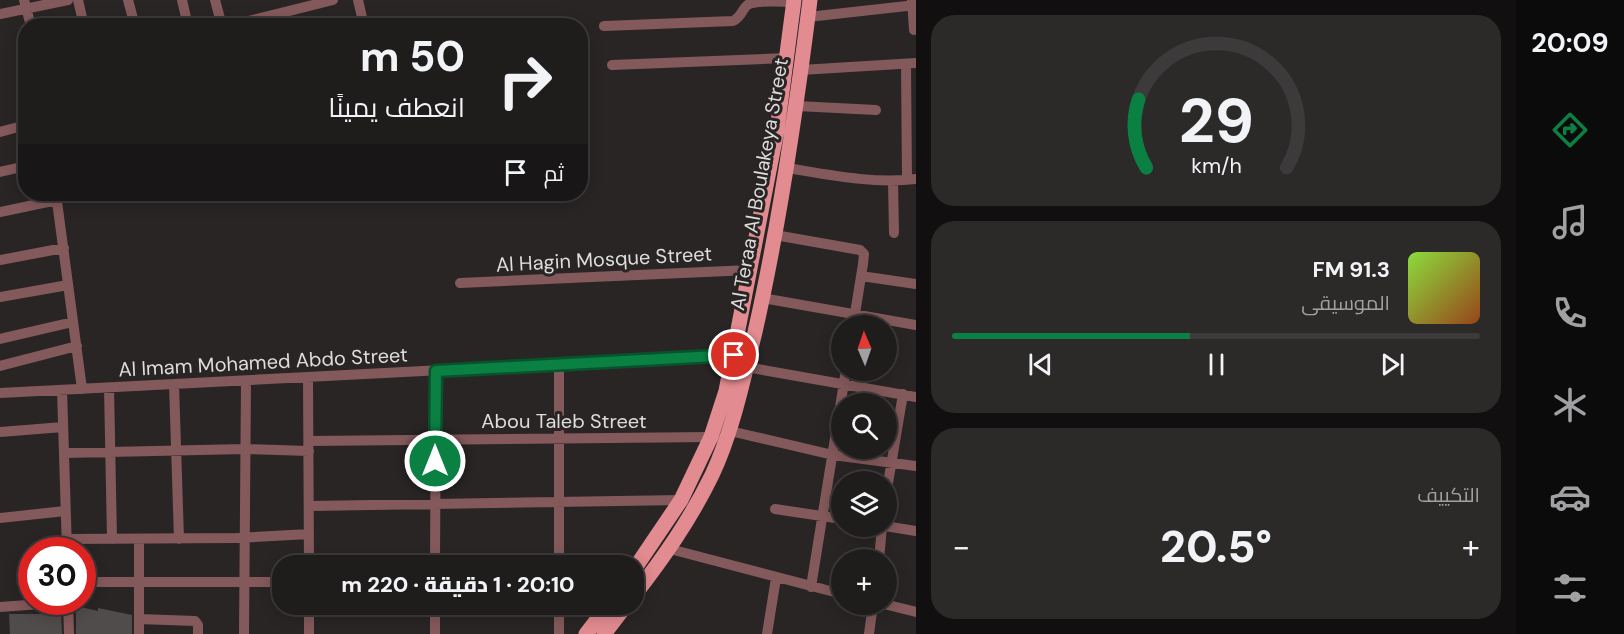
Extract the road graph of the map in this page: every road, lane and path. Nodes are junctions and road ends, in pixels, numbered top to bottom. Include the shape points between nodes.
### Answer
1 (68, 0) edge
2 (78, 0) edge
3 (128, 0) edge
4 (182, 0) edge
5 (215, 0) edge
6 (333, 0) edge
7 (358, 0) edge
8 (810, 0) edge
9 (794, 1) edge
10 (25, 4) edge
11 (914, 4) edge
12 (0, 14) edge
13 (808, 17) junction
14 (82, 18) edge
15 (133, 18) edge
16 (186, 18) edge
17 (220, 18) edge
18 (261, 18) edge
19 (362, 18) edge
20 (604, 26) dead end
21 (914, 30) dead end
22 (786, 58) junction
23 (911, 64) edge
24 (612, 65) dead end
25 (801, 70) junction
26 (911, 93) edge
27 (797, 106) junction
28 (876, 110) dead end
29 (18, 127) edge
30 (777, 130) junction
31 (0, 132) edge
32 (794, 133) junction
33 (18, 168) edge
34 (787, 168) junction
35 (0, 172) edge
36 (911, 180) edge
37 (893, 181) junction
38 (42, 201) edge
39 (58, 201) edge
40 (0, 212) edge
41 (894, 233) dead end
42 (775, 236) junction
43 (64, 248) junction
44 (0, 260) edge
45 (750, 270) junction
46 (861, 276) junction
47 (460, 283) dead end
48 (916, 284) edge
49 (68, 285) junction
50 (0, 297) edge
51 (762, 298) junction
52 (832, 315) edge
53 (854, 315) edge
54 (73, 322) junction
55 (897, 323) edge
56 (916, 325) edge
57 (0, 339) edge
58 (77, 346) junction
59 (734, 355) junction
60 (558, 364) junction
61 (0, 366) edge
62 (746, 367) junction
63 (436, 371) junction
64 (309, 377) junction
65 (246, 381) junction
66 (844, 381) edge
67 (174, 384) junction
68 (843, 385) junction
69 (109, 388) junction
70 (82, 389) junction
71 (62, 390) junction
72 (0, 393) edge
73 (842, 393) edge
74 (903, 394) junction
75 (916, 397) edge
76 (63, 427) junction
77 (730, 431) junction
78 (0, 432) edge
79 (711, 437) junction
80 (559, 439) junction
81 (435, 440) junction
82 (309, 446) junction
83 (246, 449) junction
84 (176, 450) junction
85 (110, 452) junction
86 (64, 453) junction
87 (831, 455) edge
88 (832, 459) edge
89 (862, 459) edge
90 (891, 463) junction
91 (916, 466) edge
92 (890, 471) edge
93 (681, 500) junction
94 (559, 502) junction
95 (435, 504) junction
96 (309, 506) junction
97 (775, 509) dead end
98 (65, 511) junction
99 (822, 516) junction
100 (831, 517) edge
101 (0, 518) edge
102 (897, 528) edge
103 (916, 531) edge
104 (309, 534) junction
105 (245, 536) junction
106 (66, 537) edge
107 (96, 539) edge
108 (112, 539) junction
109 (139, 539) junction
110 (179, 539) junction
111 (670, 549) junction
112 (309, 555) edge
113 (435, 555) edge
114 (559, 555) edge
115 (644, 555) edge
116 (777, 578) junction
117 (96, 582) edge
118 (139, 582) junction
119 (244, 582) junction
120 (272, 582) edge
121 (644, 583) edge
122 (810, 587) junction
123 (831, 592) edge
124 (18, 606) edge
125 (0, 607) edge
126 (897, 607) edge
127 (916, 612) edge
128 (68, 615) edge
129 (309, 615) edge
130 (435, 615) edge
131 (559, 615) edge
132 (601, 615) edge
133 (619, 615) edge
134 (872, 615) edge
135 (139, 619) junction
136 (69, 634) edge
137 (139, 634) edge
138 (198, 634) edge
139 (244, 634) edge
140 (309, 634) edge
141 (435, 634) edge
142 (559, 634) edge
143 (586, 634) edge
144 (604, 634) edge
145 (769, 634) edge
146 (869, 634) edge

1 - 10 street
2 - 14 street
3 - 15 street
4 - 16 street
5 - 17 street
6 - 18 street
7 - 19 street
8 - 13 main road, Al Teraa Al Boulakeya Street
9 - 20 street via 752,3 733,21
9 - 22 main road, Al Teraa Al Boulakeya Street
10 - 12 street
11 - 13 street
11 - 21 street
13 - 25 main road, Al Teraa Al Boulakeya Street
22 - 24 street
22 - 30 main road, Al Teraa Al Boulakeya Street
23 - 25 street
23 - 26 street
25 - 27 main road, Al Teraa Al Boulakeya Street
26 - 36 street
27 - 28 street
27 - 32 main road, Al Teraa Al Boulakeya Street
29 - 31 street
30 - 32 main road
30 - 45 main road, Al Teraa Al Boulakeya Street
32 - 34 main road, Al Teraa Al Boulakeya Street
33 - 35 street
34 - 37 street
34 - 42 main road, Al Teraa Al Boulakeya Street
36 - 37 street
37 - 41 street
38 - 40 street
39 - 43 street
42 - 46 street via 860,250 864,254
42 - 51 main road, Al Teraa Al Boulakeya Street
43 - 44 street
43 - 49 street
45 - 47 street, Al Hagin Mosque Street
45 - 59 main road, Al Teraa Al Boulakeya Street
46 - 48 street
46 - 53 street
49 - 50 street
49 - 54 street
51 - 52 street
51 - 62 main road, Al Teraa Al Boulakeya Street
54 - 57 street
54 - 58 street
55 - 56 street
58 - 61 street
58 - 70 street
59 - 60 street, Al Imam Mohamed Abdo Street
59 - 79 main road, Al Teraa Al Boulakeya Street
60 - 63 street, Al Imam Mohamed Abdo Street
60 - 80 street
62 - 68 street
62 - 77 main road, Al Teraa Al Boulakeya Street
63 - 64 street, Al Imam Mohamed Abdo Street
63 - 81 street
64 - 65 street, Al Imam Mohamed Abdo Street
64 - 82 street
65 - 67 street, Al Imam Mohamed Abdo Street
65 - 83 street
66 - 68 street
67 - 69 street, Al Imam Mohamed Abdo Street
67 - 84 street
68 - 73 street
68 - 74 street
69 - 70 street, Al Imam Mohamed Abdo Street
69 - 85 street
70 - 71 street, Al Imam Mohamed Abdo Street
71 - 72 street, Al Imam Mohamed Abdo Street
71 - 76 street
74 - 75 street
74 - 90 street
76 - 78 street
76 - 86 street
77 - 87 street
77 - 111 main road, Al Teraa Al Boulakeya Street via 694,509
79 - 80 street, Abou Taleb Street
79 - 93 main road, Al Teraa Al Boulakeya Street
80 - 81 street, Abou Taleb Street
80 - 94 street
81 - 82 street, Abou Taleb Street
81 - 95 street
82 - 83 street, Abou Taleb Street
82 - 96 street
83 - 84 street, Abou Taleb Street
83 - 105 street
84 - 85 street, Abou Taleb Street
84 - 110 street
85 - 86 street, Abou Taleb Street
85 - 108 street
86 - 98 street
88 - 99 street
89 - 90 street
90 - 91 street
90 - 92 street
93 - 94 street
93 - 115 main road, Al Teraa Al Boulakeya Street
94 - 95 street
94 - 114 street
95 - 96 street
95 - 113 street
96 - 104 street
97 - 99 street
98 - 101 street
98 - 106 street
99 - 100 street
99 - 122 street
102 - 103 street
104 - 105 street
104 - 112 street
105 - 110 street
105 - 119 street
107 - 108 street
108 - 109 street
109 - 110 street
109 - 118 street
111 - 116 street
111 - 121 main road, Al Teraa Al Boulakeya Street
116 - 122 street
116 - 145 street
117 - 118 street
118 - 119 street
118 - 135 street
119 - 120 street
119 - 139 street
122 - 123 street
124 - 125 street
126 - 127 street
128 - 136 street
129 - 140 street
130 - 141 street
131 - 142 street
132 - 143 main road
133 - 144 main road
134 - 146 street
135 - 137 street
135 - 138 street via 195,621

